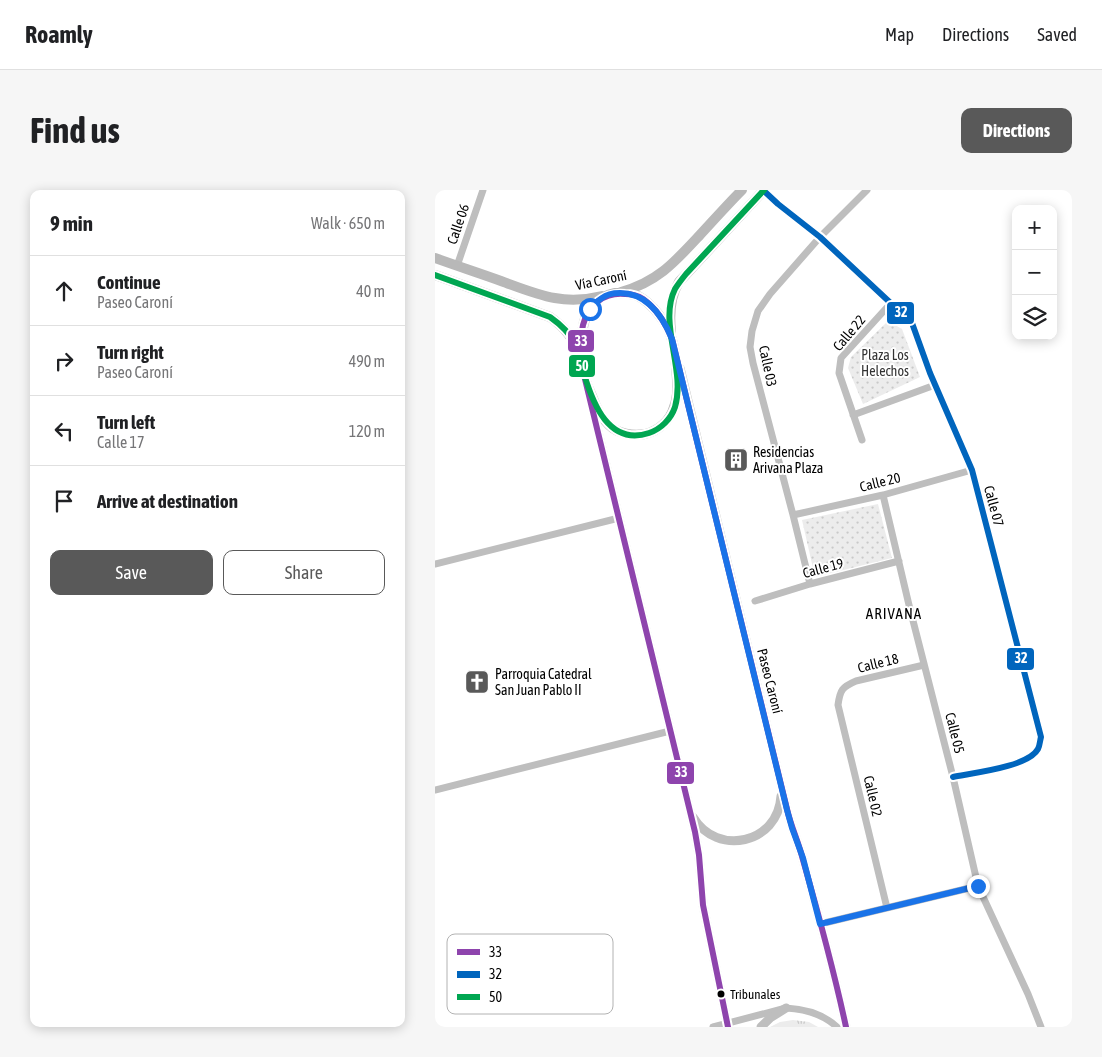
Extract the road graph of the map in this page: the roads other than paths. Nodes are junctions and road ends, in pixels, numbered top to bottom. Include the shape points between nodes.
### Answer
1 (483, 190) edge
2 (741, 190) edge
3 (763, 190) edge
4 (867, 190) edge
5 (821, 237) junction
6 (435, 258) edge
7 (457, 266) junction
8 (435, 275) edge
9 (609, 295) junction
10 (891, 303) junction
11 (672, 339) junction
12 (584, 375) junction
13 (935, 385) junction
14 (853, 415) junction
15 (862, 440) dead end
16 (972, 470) junction
17 (883, 495) junction
18 (793, 515) junction
19 (619, 518) junction
20 (899, 561) junction
21 (435, 564) edge
22 (810, 584) junction
23 (755, 601) dead end
24 (924, 665) junction
25 (841, 690) joint
26 (671, 731) junction
27 (953, 778) junction
28 (782, 789) junction
29 (435, 790) edge
30 (689, 807) junction
31 (978, 886) junction
32 (887, 908) junction
33 (820, 924) junction
34 (786, 1008) junction
35 (728, 1025) edge
36 (713, 1027) edge
37 (761, 1027) edge
38 (837, 1027) edge
39 (846, 1027) edge
40 (1041, 1027) edge

1 - 7 street, Calle 06
2 - 9 main road, Vía Caroní via 672,265 640,285
3 - 5 street, Calle 07
3 - 11 main road via 675,289 670,313
4 - 5 street, Calle 03
5 - 10 street, Calle 07
5 - 18 street, Calle 03 via 758,311 750,347
6 - 7 main road, Vía Caroní
7 - 9 main road, Vía Caroní via 556,299 583,300
8 - 12 main road via 550,316 576,344
9 - 11 main road, Paseo Caroní via 632,294 644,300 661,318
9 - 12 main road, Paseo Caroní via 590,309 583,325
10 - 13 street, Calle 07 via 912,323
10 - 14 street, Calle 22 via 841,358 839,373
11 - 12 main road, Paseo Caroní via 677,396 671,416 656,430 632,435 609,426 596,406
11 - 28 street, Paseo Caroní
12 - 19 street, Paseo Caroní
13 - 14 street
13 - 16 street, Calle 07
14 - 15 street, Calle 22
16 - 17 street, Calle 20
16 - 27 street, Calle 07 via 1041,737 1038,749 1031,757 1016,764
17 - 18 street, Calle 20
17 - 20 street, Calle 05
18 - 22 street, Calle 03
19 - 21 street
19 - 26 street, Paseo Caroní
20 - 22 street, Calle 19
20 - 24 street, Calle 05
22 - 23 street, Calle 19
24 - 25 street, Calle 18 via 856,681
24 - 27 street, Calle 05
25 - 32 street, Calle 02 via 838,705
26 - 29 street
26 - 30 street, Paseo Caroní
27 - 31 street, Calle 05
28 - 30 street via 776,817 763,831 748,839 729,841 712,836 699,825
28 - 33 street, Paseo Caroní
30 - 35 street, Paseo Caroní via 699,855 703,905
31 - 32 street
31 - 40 street, Calle 05
32 - 33 street
33 - 39 street, Paseo Caroní
34 - 35 street
34 - 37 street
34 - 38 street via 821,1016
35 - 36 street

